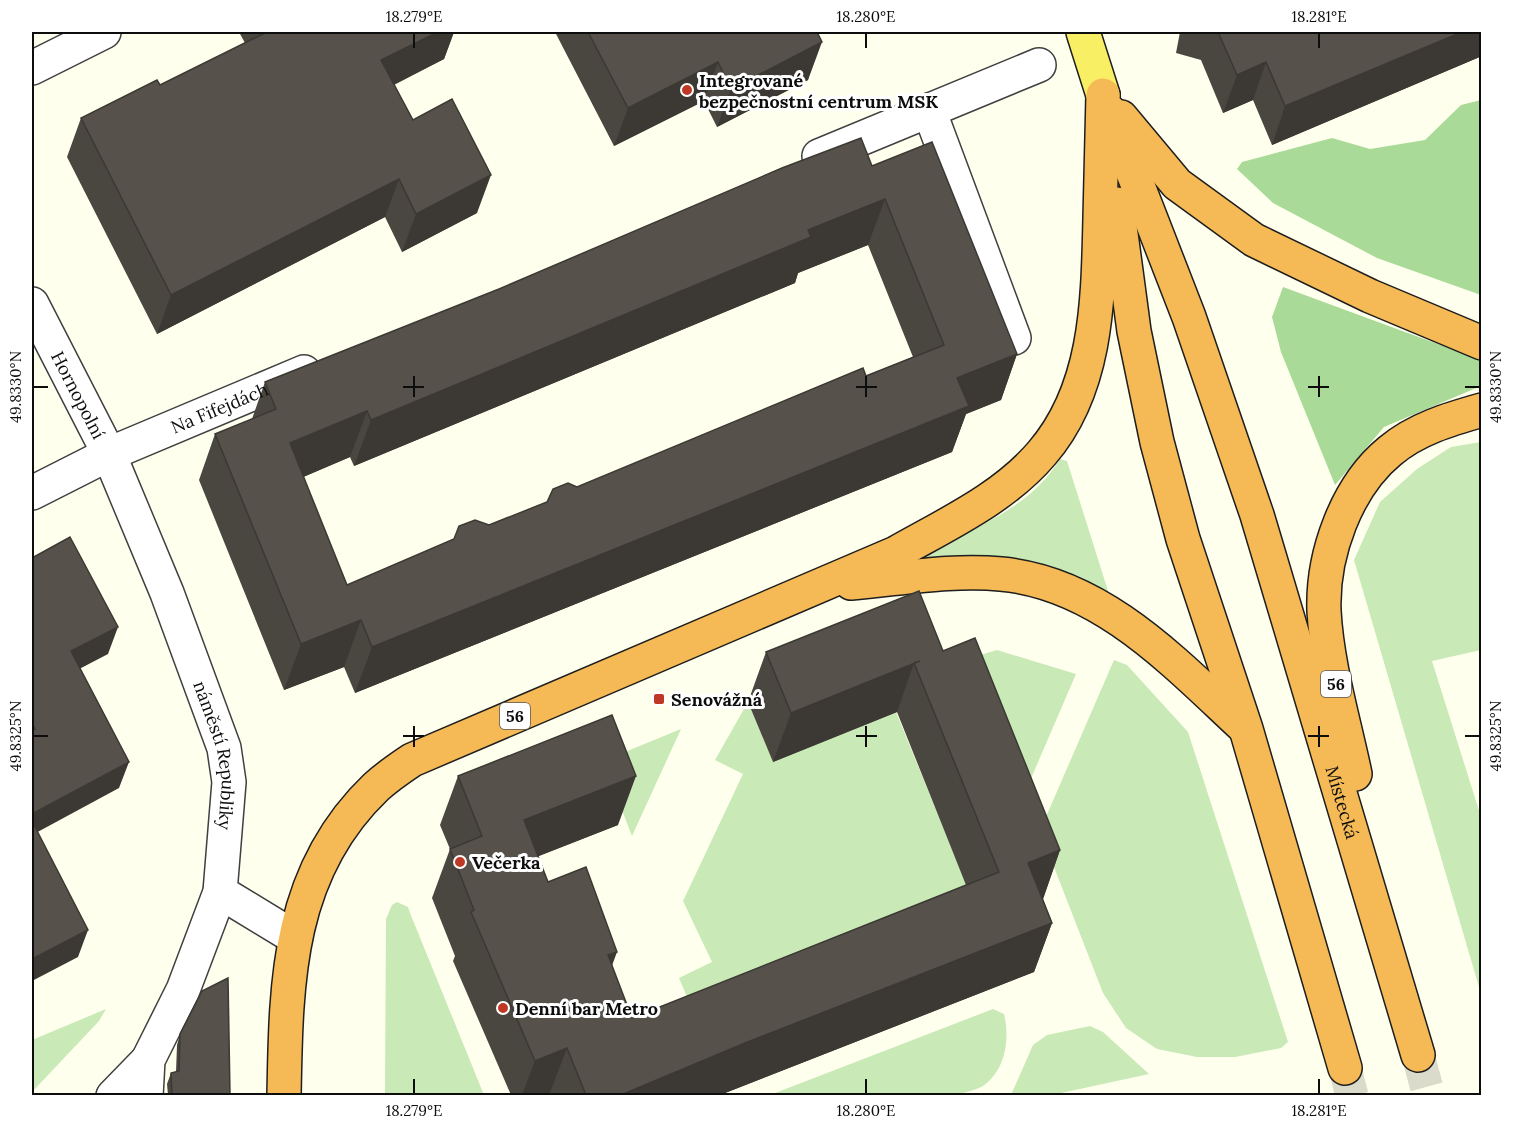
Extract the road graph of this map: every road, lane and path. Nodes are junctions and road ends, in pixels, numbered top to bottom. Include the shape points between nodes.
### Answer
1 (104, 32) edge
2 (1083, 32) edge
3 (1039, 65) dead end
4 (32, 68) edge
5 (1103, 95) junction
6 (930, 110) junction
7 (787, 170) edge
8 (32, 304) edge
9 (1014, 338) dead end
10 (1482, 342) edge
11 (327, 363) edge
12 (1482, 410) edge
13 (109, 454) junction
14 (32, 493) edge
15 (819, 586) junction
16 (1246, 729) junction
17 (220, 892) junction
18 (294, 937) junction
19 (147, 1060) junction
20 (1345, 1068) tunnel mouth
21 (113, 1095) edge
22 (146, 1095) edge
23 (284, 1095) edge

1 - 4 street
2 - 5 main road, 56
3 - 6 street
5 - 10 highway, 56 via 1178,184 1254,240 1370,296
5 - 12 highway, Místecká / 56 via 1189,317 1257,515 1415,1043 1327,644 1325,583 1342,518 1382,458 1416,434
5 - 15 highway, 56 via 1097,307 1091,348 1066,418 1041,454 970,513 896,553
5 - 16 highway, 56 via 1134,331 1157,442 1183,539
6 - 7 street
6 - 9 street
8 - 13 street, Hornopolní
11 - 13 street, Na Fifejdách
13 - 14 street, Na Fifejdách
13 - 17 street, náměstí Republiky via 224,748 228,782
15 - 16 highway, 56 via 982,573 1042,583 1086,601 1130,627
15 - 18 highway, 56 via 412,760 376,786 346,820 317,865
16 - 20 highway, 56
17 - 18 street
17 - 19 street, náměstí Republiky via 183,990
18 - 23 highway, 56 via 288,975
19 - 21 street, náměstí Republiky
19 - 22 street, náměstí Republiky

